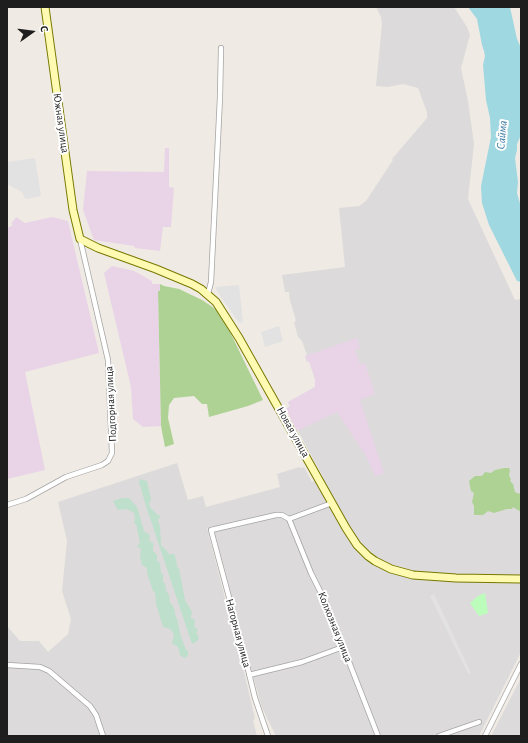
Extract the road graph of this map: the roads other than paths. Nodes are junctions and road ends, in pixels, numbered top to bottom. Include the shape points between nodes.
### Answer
1 (45, 7) edge
2 (221, 48) dead end
3 (80, 239) junction
4 (208, 294) junction
5 (332, 503) junction
6 (7, 505) edge
7 (289, 519) junction
8 (521, 579) edge
9 (343, 648) junction
10 (521, 664) edge
11 (7, 665) edge
12 (250, 675) junction
13 (479, 722) dead end
14 (103, 736) edge
15 (268, 736) edge
16 (378, 736) edge
17 (439, 736) edge
18 (485, 736) edge

1 - 3 street, Южная улица via 73,210
2 - 4 street
3 - 4 street, Новая улица via 178,278
3 - 6 street, Подгорная улица via 108,360 112,454 102,465 66,477 26,499
4 - 5 street, Новая улица via 233,326
5 - 7 street
5 - 8 street, Новая улица via 362,551 391,569 418,576
7 - 9 street, Колхозная улица
7 - 12 street, Нагорная улица via 276,515 211,530
9 - 12 street via 302,662
9 - 16 street, Колхозная улица
10 - 18 street
11 - 14 street via 40,666 49,671 90,706
12 - 15 street, Нагорная улица
13 - 17 street

